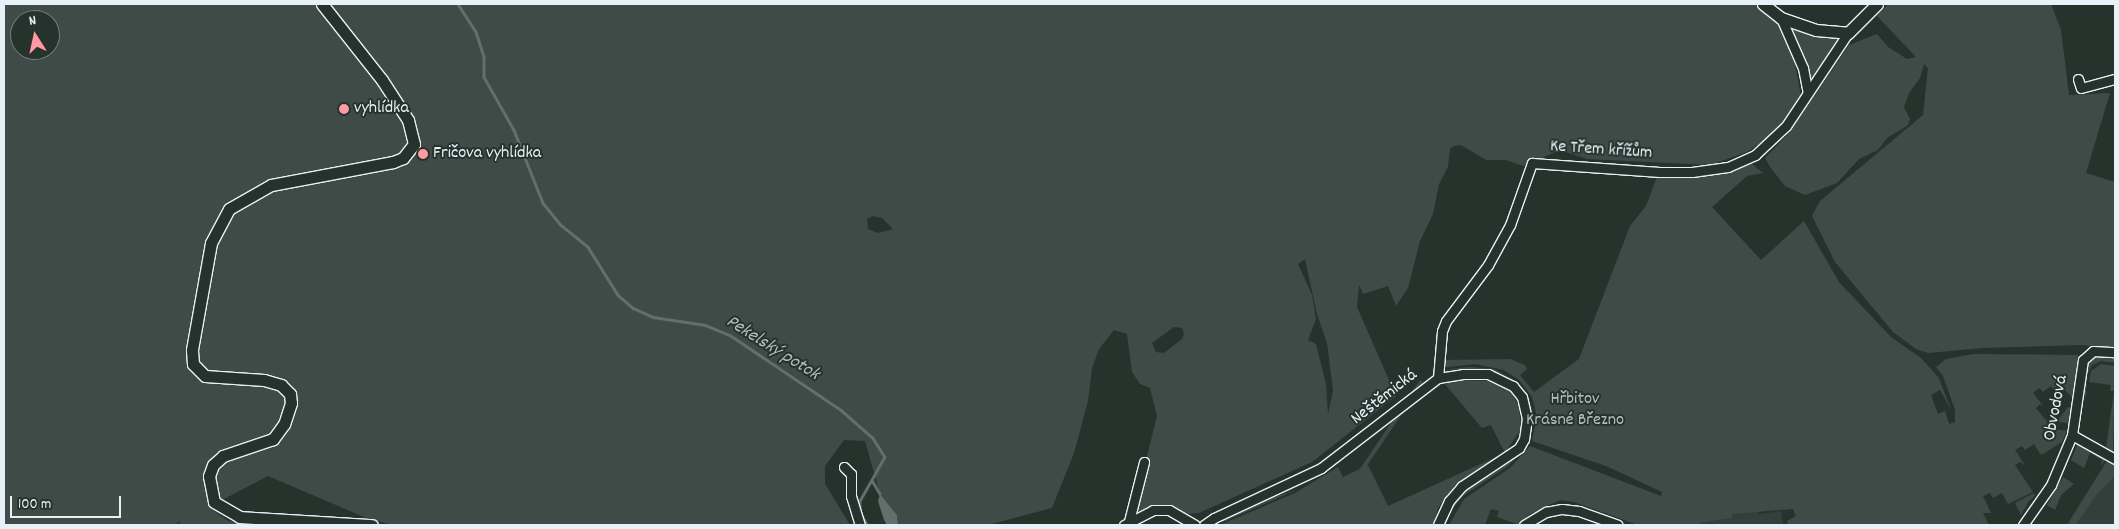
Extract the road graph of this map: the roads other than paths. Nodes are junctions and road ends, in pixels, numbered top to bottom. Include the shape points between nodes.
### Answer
1 (322, 4) edge
2 (1763, 4) edge
3 (1877, 4) edge
4 (1780, 18) junction
5 (1848, 33) junction
6 (2078, 79) dead end
7 (2115, 79) edge
8 (1808, 93) junction
9 (2115, 352) edge
10 (1438, 378) junction
11 (2072, 435) junction
12 (2115, 459) edge
13 (1144, 462) dead end
14 (844, 466) dead end
15 (1127, 523) edge
16 (372, 525) edge
17 (860, 525) edge
18 (1196, 525) edge
19 (1204, 525) edge
20 (1438, 525) edge
21 (1524, 525) edge
22 (1618, 525) edge
23 (2023, 525) edge

1 - 16 street via 382,80 408,120 414,144 403,158 271,185 229,209 212,243 192,350 193,364 205,376 264,380 281,385 290,394 292,403 284,424 273,439 223,456 213,465 209,476 214,502 240,517
2 - 4 street
3 - 5 street
4 - 5 street via 1816,30
4 - 8 street via 1803,68
5 - 8 street
6 - 7 street via 2082,88
8 - 10 street, Ke Třem křížům via 1786,126 1755,155 1728,167 1692,172 1532,163 1510,225 1488,265 1446,321 1439,349
9 - 11 street, Obvodová via 2094,352 2083,360
10 - 19 street, Neštěmická via 1321,468
10 - 20 street, Neštěmická via 1488,374 1513,386 1522,397 1527,418 1524,439 1519,448 1462,486 1448,500
11 - 12 street
11 - 23 street, Obvodová via 2051,485
13 - 15 street
14 - 17 street via 851,474 851,496
15 - 18 street via 1152,510 1169,510
21 - 22 street via 1546,512 1562,509 1579,511

